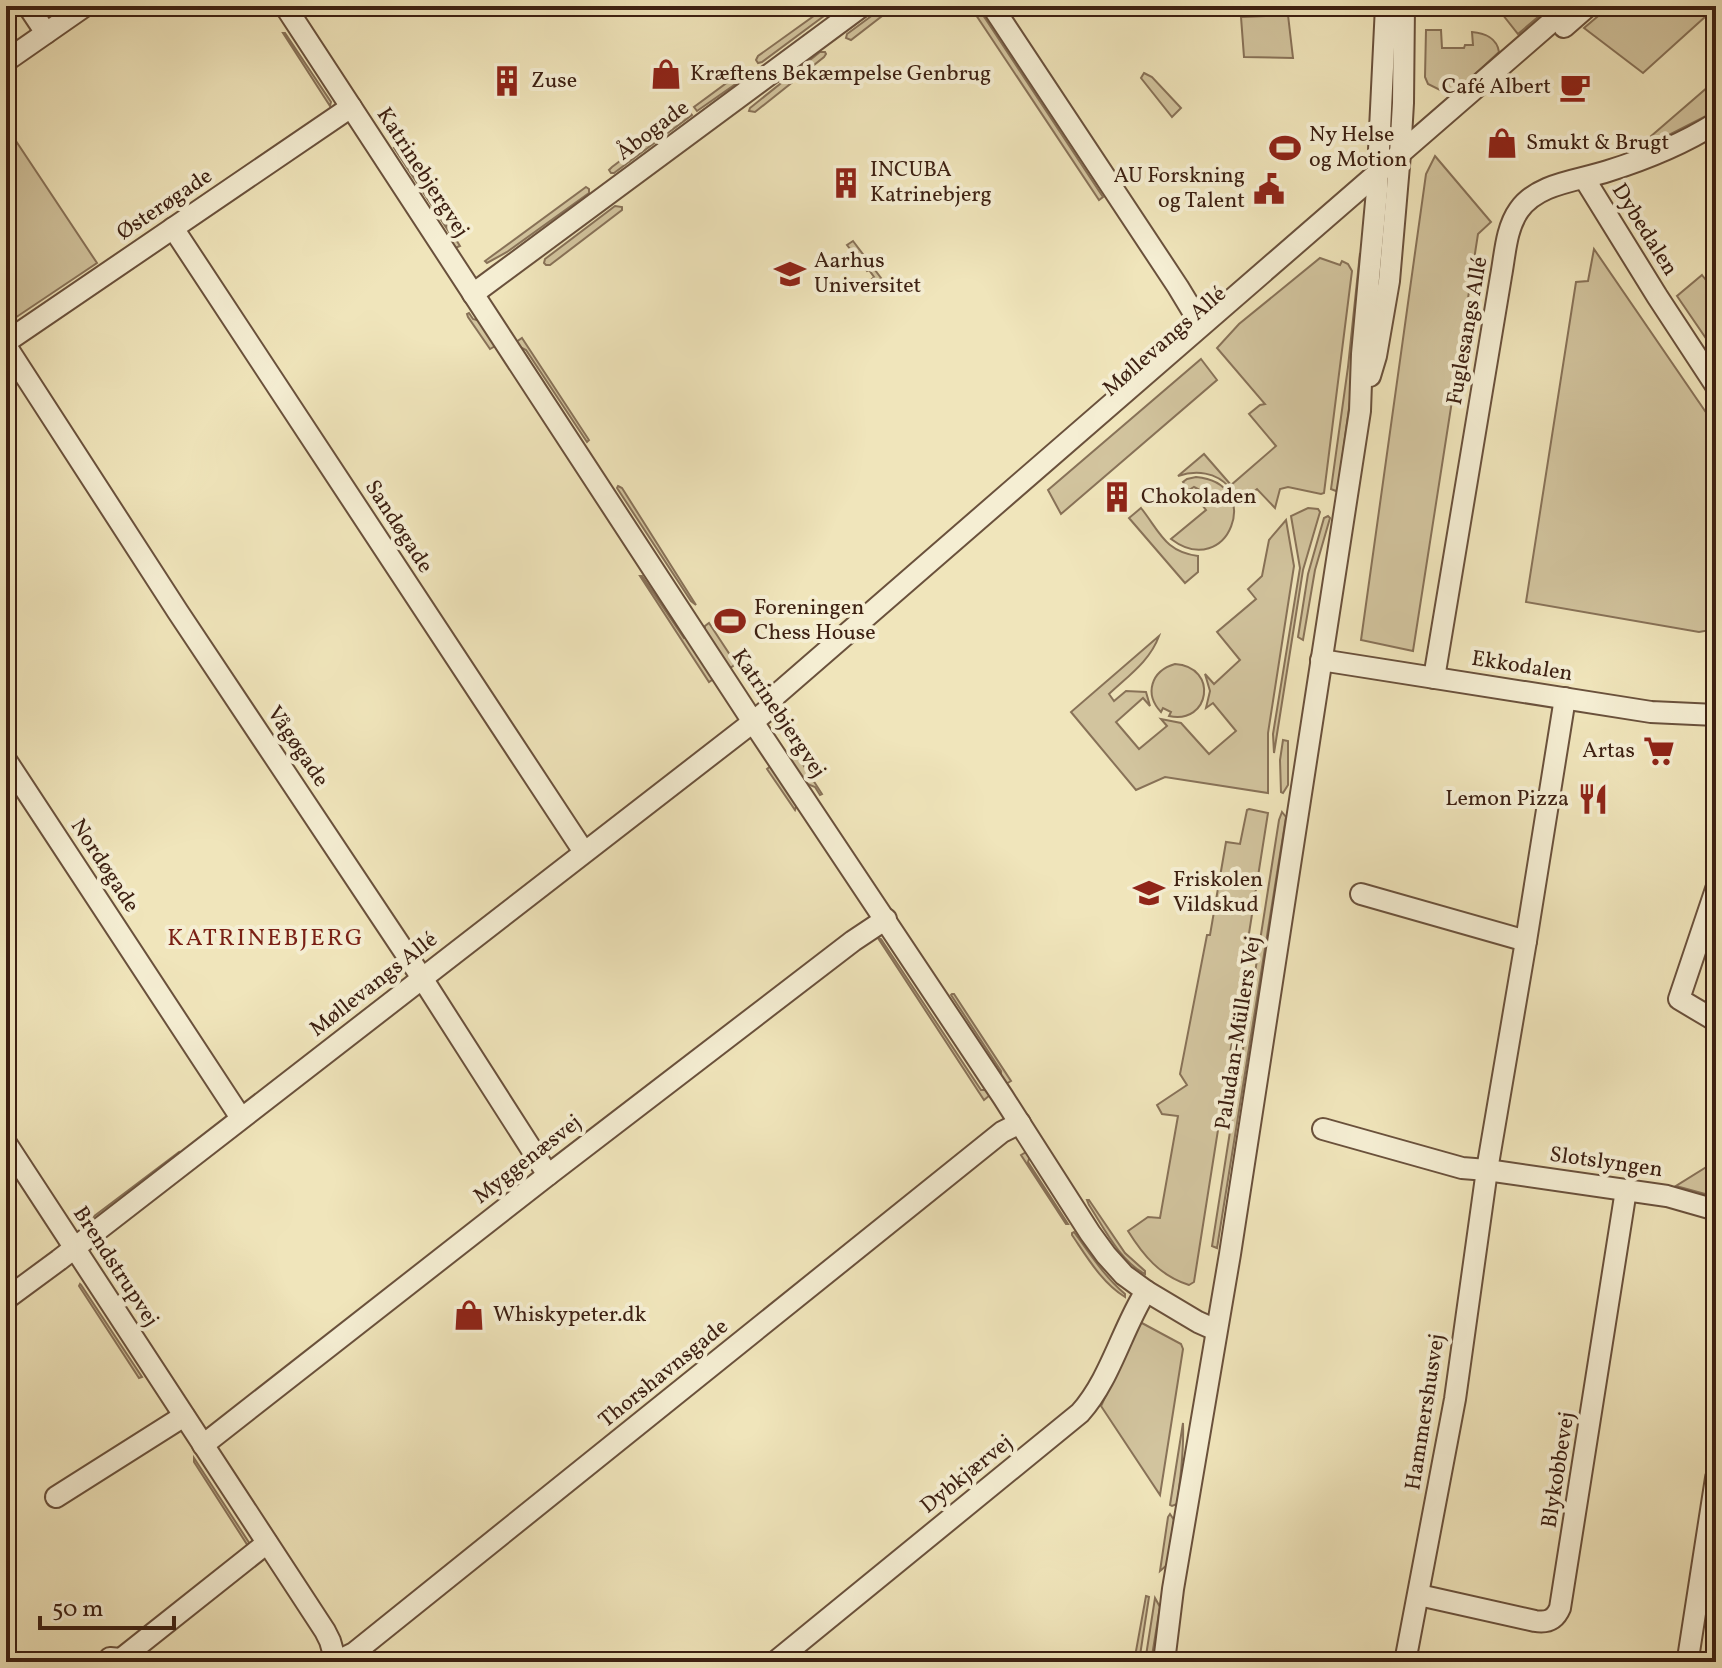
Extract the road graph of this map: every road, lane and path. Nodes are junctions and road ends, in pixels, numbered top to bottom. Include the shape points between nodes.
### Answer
1 (28, 6) edge
2 (85, 6) edge
3 (285, 6) edge
4 (862, 6) edge
5 (992, 6) edge
6 (1386, 6) edge
7 (1404, 6) edge
8 (1570, 6) edge
9 (1588, 6) edge
10 (46, 33) junction
11 (6, 61) edge
12 (351, 107) junction
13 (1716, 123) edge
14 (1388, 173) junction
15 (1584, 178) junction
16 (173, 228) junction
17 (473, 294) junction
18 (1201, 325) junction
19 (6, 344) edge
20 (1716, 386) edge
21 (1360, 411) junction
22 (1321, 660) junction
23 (1434, 678) junction
24 (1565, 698) junction
25 (770, 708) junction
26 (1716, 715) edge
27 (753, 722) junction
28 (6, 760) edge
29 (584, 852) junction
30 (1716, 889) edge
31 (1361, 894) dead end
32 (886, 919) junction
33 (1526, 941) junction
34 (422, 978) junction
35 (1716, 1021) edge
36 (241, 1118) junction
37 (1020, 1123) junction
38 (1323, 1129) dead end
39 (6, 1143) edge
40 (1487, 1170) junction
41 (548, 1175) junction
42 (1626, 1190) junction
43 (1716, 1210) edge
44 (74, 1248) junction
45 (1146, 1291) junction
46 (6, 1299) edge
47 (1216, 1330) junction
48 (184, 1416) junction
49 (203, 1445) junction
50 (1716, 1478) edge
51 (56, 1497) dead end
52 (267, 1543) junction
53 (1419, 1595) junction
54 (110, 1658) dead end
55 (336, 1662) edge
56 (775, 1662) edge
57 (1164, 1662) edge
58 (1405, 1662) edge
59 (1689, 1662) edge

1 - 10 street
2 - 10 street
3 - 12 street, Katrinebjergvej
4 - 17 street, Åbogade
5 - 18 street
6 - 14 street, Paludan-Müllers Vej
7 - 14 street, Paludan-Müllers Vej via 1403,103
8 - 14 street, Møllevangs Allé
9 - 14 street, Møllevangs Allé
10 - 11 street
12 - 16 street, Østerøgade
12 - 17 street, Katrinebjergvej
13 - 15 street, Fuglesangs Allé via 1673,147
14 - 18 street, Møllevangs Allé
14 - 21 street, Paludan-Müllers Vej via 1362,354
14 - 21 street, Paludan-Müllers Vej via 1389,281
14 - 25 street, Møllevangs Allé via 783,705
15 - 20 street, Dybedalen
15 - 23 street, Fuglesangs Allé via 1536,194 1510,226
16 - 19 street, Østerøgade
16 - 29 street, Sandøgade
17 - 27 street, Katrinebjergvej
18 - 25 street, Møllevangs Allé via 775,696
19 - 34 street, Vågøgade
21 - 22 street, Paludan-Müllers Vej
22 - 23 street, Ekkodalen
22 - 47 street, Paludan-Müllers Vej
23 - 24 street, Ekkodalen
24 - 26 street, Ekkodalen via 1651,712
24 - 33 street, Hammershusvej
25 - 27 street, Møllevangs Allé
27 - 29 street, Møllevangs Allé
27 - 32 street, Katrinebjergvej
28 - 36 street, Nordøgade
29 - 34 street, Møllevangs Allé
30 - 35 street via 1679,999
31 - 33 street
32 - 37 street, Katrinebjergvej
32 - 41 street, Myggenæsvej
33 - 40 street, Hammershusvej
34 - 36 street, Møllevangs Allé
34 - 41 street, Vågøgade
36 - 44 street, Møllevangs Allé
37 - 45 street, Katrinebjergvej via 1106,1255
37 - 55 street, Thorshavnsgade via 1002,1132 354,1653
38 - 40 street via 1462,1168
39 - 44 street, Brendstrupvej
40 - 42 street, Slotslyngen
40 - 53 street, Hammershusvej via 1455,1399
41 - 49 street, Myggenæsvej
42 - 43 street, Slotslyngen
42 - 53 street, Blykobbevej via 1557,1615 1544,1623
44 - 46 street, Møllevangs Allé
44 - 48 street, Brendstrupvej
45 - 47 street, Katrinebjergvej
45 - 56 street, Dybkjærvej via 1093,1398 1080,1413
47 - 57 street, Paludan-Müllers Vej
48 - 49 street, Brendstrupvej
48 - 51 street
49 - 52 street, Brendstrupvej
50 - 59 street
52 - 54 street via 121,1659
52 - 55 street, Brendstrupvej via 325,1631
53 - 58 street, Hammershusvej

